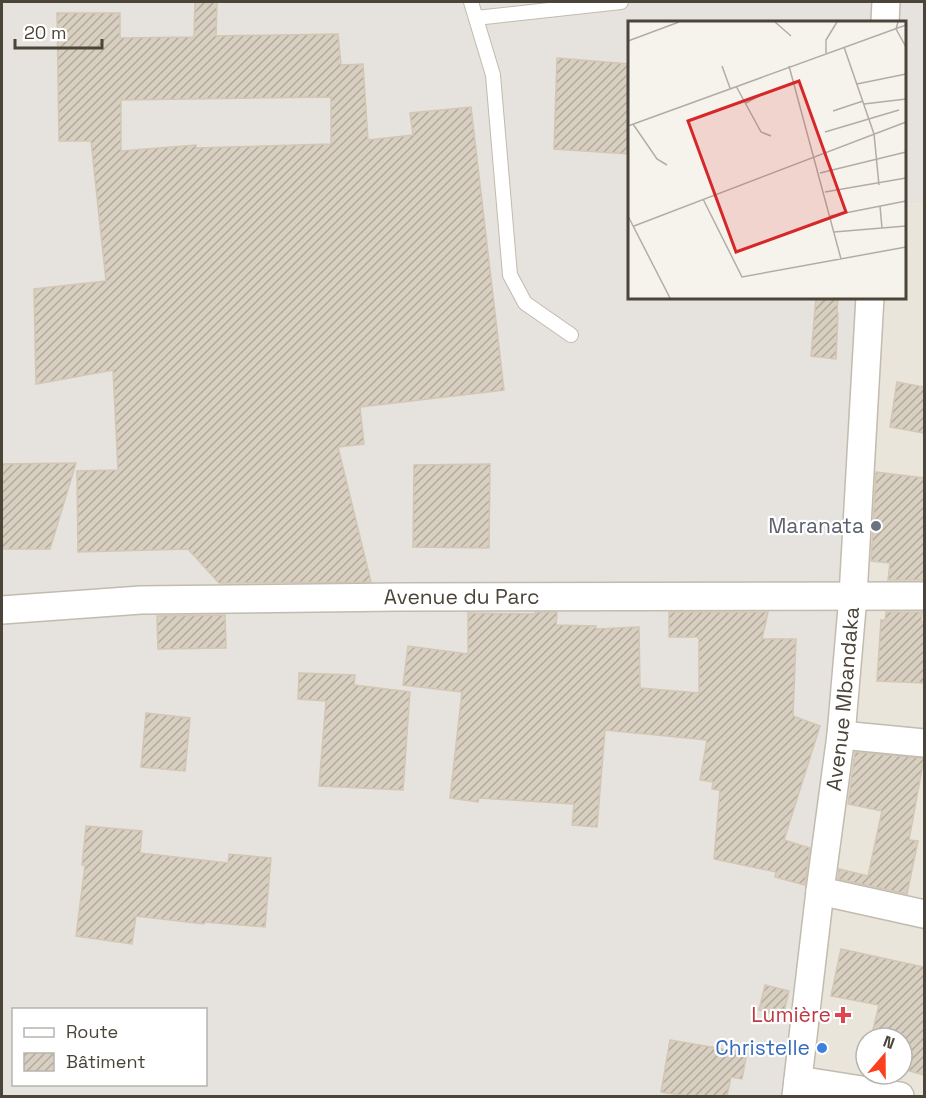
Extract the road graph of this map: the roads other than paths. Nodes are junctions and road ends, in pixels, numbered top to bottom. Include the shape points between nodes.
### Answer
1 (471, 2) edge
2 (621, 2) edge
3 (886, 2) edge
4 (476, 18) junction
5 (885, 21) edge
6 (870, 298) edge
7 (571, 335) dead end
8 (853, 596) junction
9 (924, 596) edge
10 (2, 610) edge
11 (841, 735) junction
12 (924, 743) edge
13 (820, 891) junction
14 (924, 914) edge
15 (797, 1088) edge
16 (900, 1096) edge

1 - 4 lane
2 - 4 lane
3 - 5 street
4 - 7 lane via 494,75 510,275 525,303
6 - 8 street, Avenue Mbandaka
8 - 9 street, Avenue du Parc
8 - 10 street, Avenue du Parc via 141,600
8 - 11 street, Avenue Mbandaka
11 - 12 street
11 - 13 street, Avenue Mbandaka
13 - 14 street
13 - 15 street, Avenue Mbandaka
15 - 16 street

